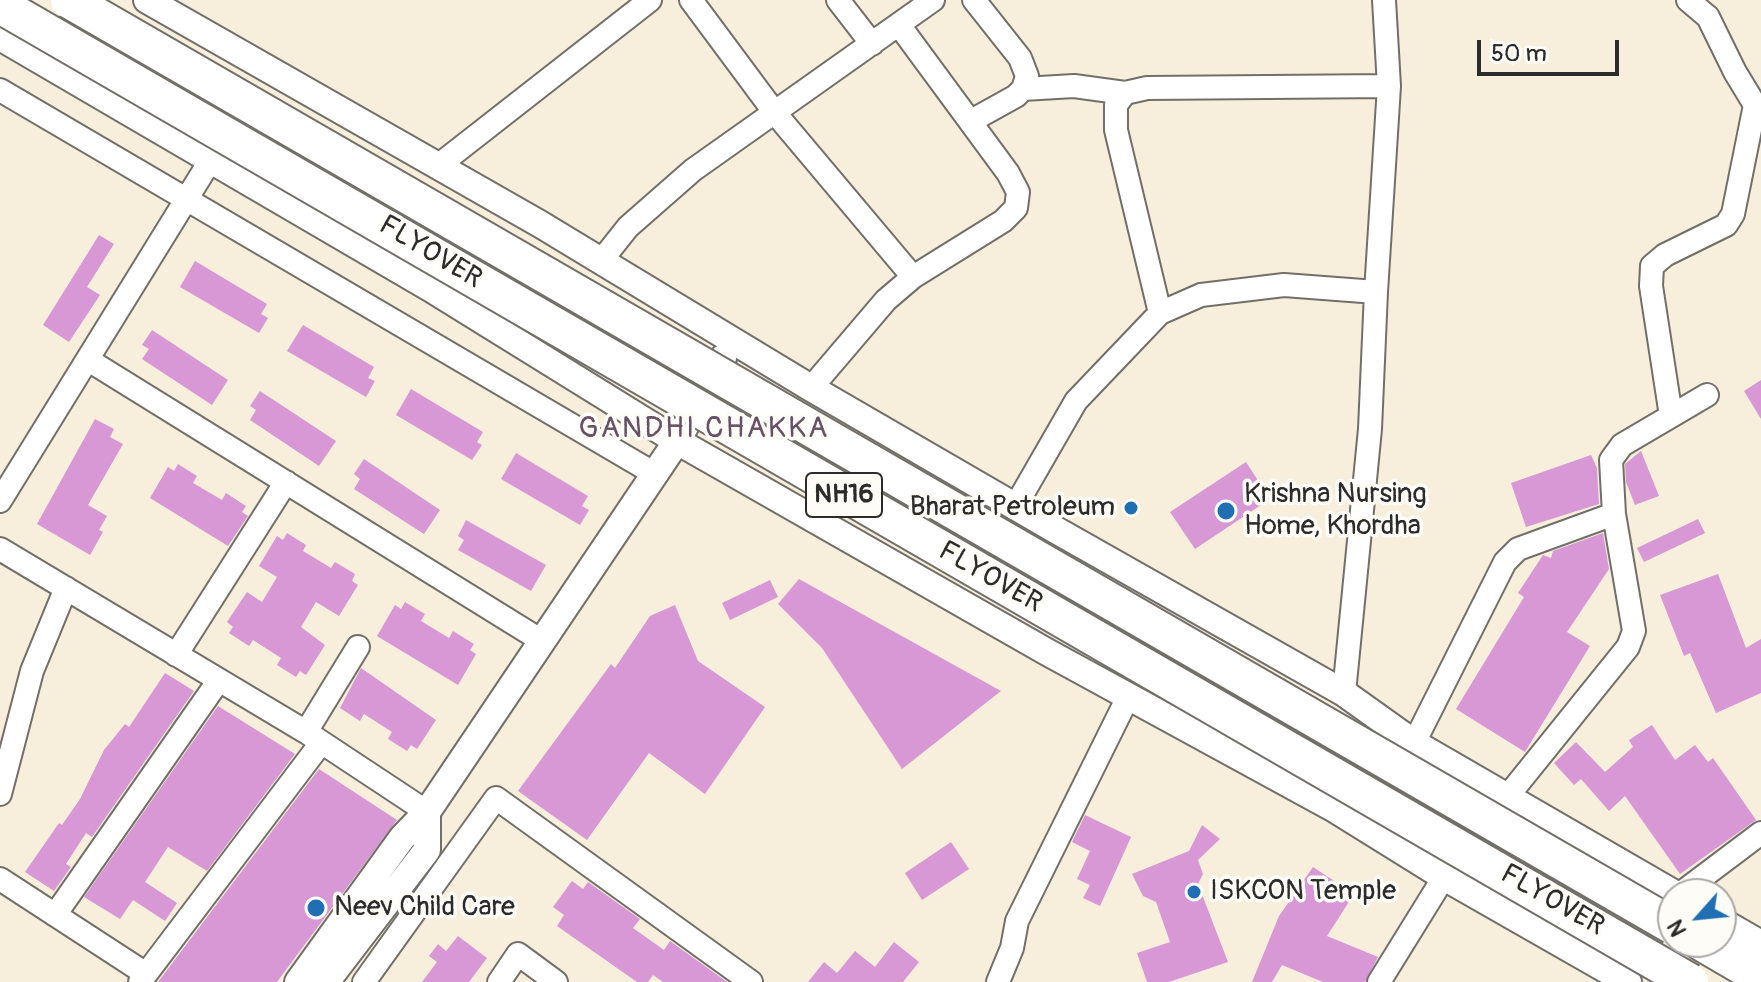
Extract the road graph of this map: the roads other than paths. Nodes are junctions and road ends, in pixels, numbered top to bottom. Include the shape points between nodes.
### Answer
1 (69, 0) edge
2 (147, 0) edge
3 (650, 0) edge
4 (691, 0) edge
5 (838, 0) edge
6 (933, 0) edge
7 (974, 0) edge
8 (1384, 0) edge
9 (1688, 0) edge
10 (0, 5) edge
11 (899, 25) junction
12 (0, 37) edge
13 (872, 44) junction
14 (1389, 86) junction
15 (1023, 89) junction
16 (0, 90) edge
17 (1125, 93) junction
18 (1758, 106) edge
19 (775, 113) junction
20 (971, 121) junction
21 (210, 161) junction
22 (439, 165) junction
23 (186, 201) junction
24 (601, 261) junction
25 (913, 277) junction
26 (1376, 292) junction
27 (1160, 313) junction
28 (733, 341) junction
29 (90, 361) junction
30 (811, 388) junction
31 (1707, 395) dead end
32 (1671, 416) junction
33 (677, 441) junction
34 (655, 474) junction
35 (286, 482) junction
36 (0, 501) edge
37 (1015, 507) junction
38 (1614, 514) junction
39 (0, 549) edge
40 (66, 588) junction
41 (542, 641) junction
42 (358, 647) dead end
43 (176, 655) junction
44 (219, 680) junction
45 (1344, 693) junction
46 (1128, 697) junction
47 (313, 738) junction
48 (1414, 743) junction
49 (0, 794) edge
50 (1507, 797) junction
51 (427, 812) junction
52 (1761, 833) edge
53 (1444, 877) junction
54 (1699, 878) edge
55 (0, 879) edge
56 (1657, 883) edge
57 (55, 915) junction
58 (1657, 917) edge
59 (1737, 930) edge
60 (1761, 944) edge
61 (1728, 958) edge
62 (1761, 977) edge
63 (143, 978) edge
64 (328, 981) edge
65 (298, 982) edge
66 (364, 982) edge
67 (499, 982) edge
68 (556, 982) edge
69 (751, 982) edge
70 (998, 982) edge
71 (1379, 982) edge
72 (1628, 982) edge
73 (1690, 982) edge

1 - 58 highway, FLYOVER / NH16, bridge
2 - 22 street
3 - 22 street
4 - 19 street
5 - 13 street
6 - 11 street
7 - 15 street via 1020,58 1027,76
8 - 14 street
9 - 18 street via 1708,17
10 - 73 highway, FLYOVER / NH16, bridge
11 - 13 street
11 - 20 street
12 - 21 street
13 - 19 street
14 - 17 street via 1147,88
14 - 26 street
15 - 17 street via 1074,86
15 - 20 street
16 - 23 street
17 - 27 street via 1114,112 1116,130
18 - 32 street via 1738,198 1726,225 1652,266
19 - 24 street via 655,200
19 - 25 street
20 - 25 street via 1018,192 1016,208
21 - 23 street
21 - 33 street via 430,288
22 - 24 street
23 - 29 street
23 - 34 street
24 - 28 street
25 - 30 street via 886,300
26 - 27 street via 1284,285 1201,295
26 - 45 street via 1370,429
27 - 37 street via 1076,401
28 - 30 street
28 - 33 street
29 - 35 street
29 - 36 street
30 - 37 street
31 - 32 street
32 - 38 street via 1622,445 1611,460
33 - 34 street
33 - 46 street
34 - 41 street
35 - 41 street
35 - 43 street
37 - 45 street
38 - 48 street via 1533,542 1505,562
38 - 50 street via 1634,631 1628,647
39 - 40 street
40 - 43 street
40 - 49 street via 32,671
41 - 51 street
42 - 47 street
43 - 44 street
44 - 47 street
44 - 57 street
45 - 48 street
46 - 53 street via 1333,808
46 - 70 street via 1017,921
47 - 51 street
47 - 63 street
48 - 50 street
50 - 56 street
51 - 64 street via 427,850
51 - 65 street via 402,838
52 - 54 street
53 - 71 street
53 - 72 street
55 - 57 street
57 - 63 street
59 - 60 street
61 - 62 highway
66 - 69 street via 496,798
67 - 68 street via 518,954

